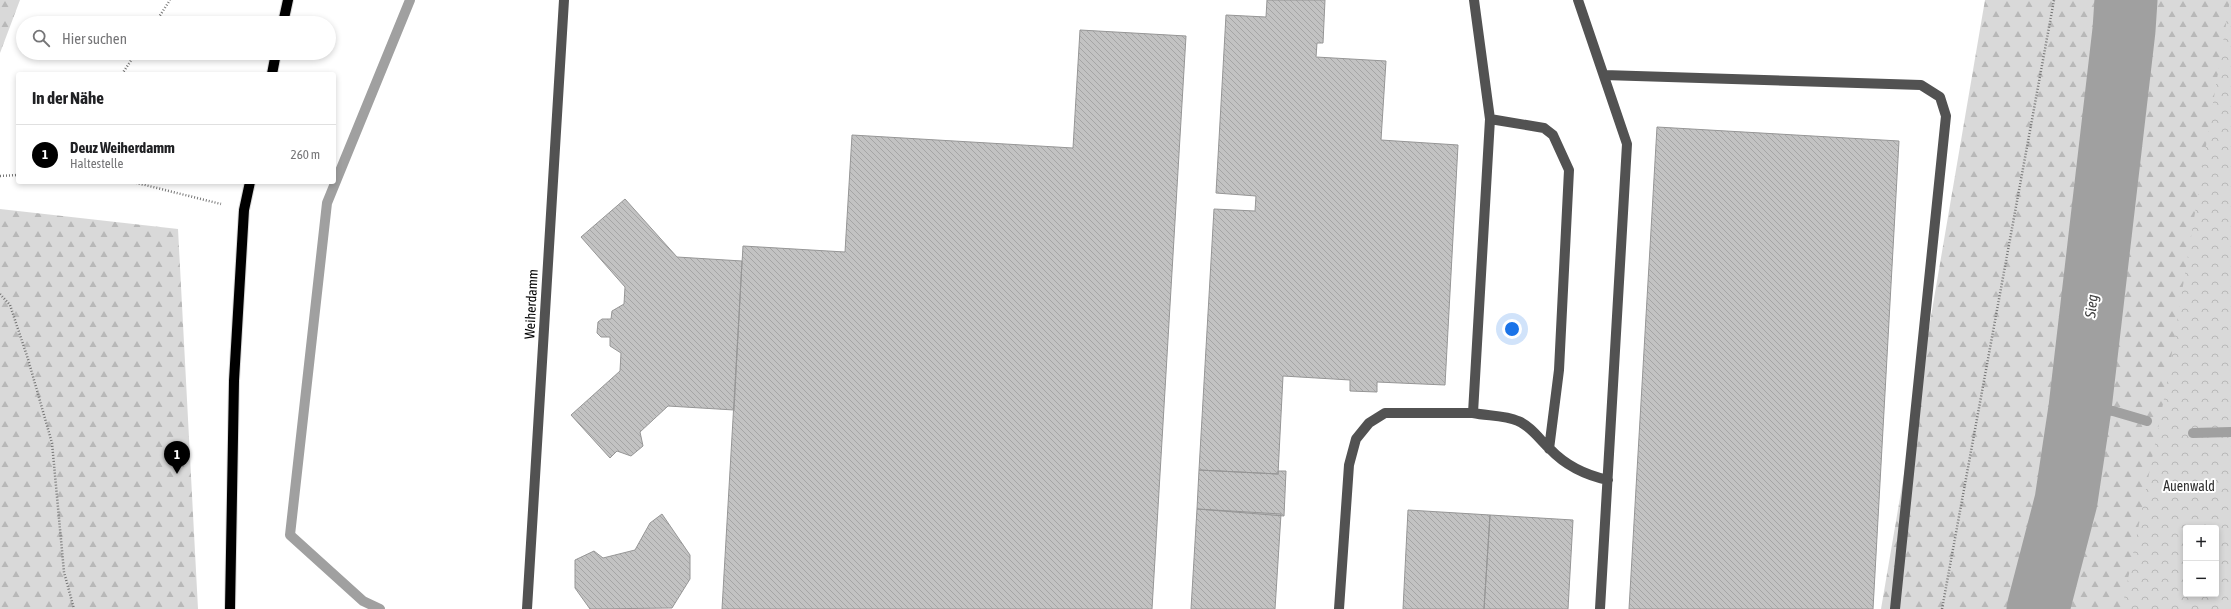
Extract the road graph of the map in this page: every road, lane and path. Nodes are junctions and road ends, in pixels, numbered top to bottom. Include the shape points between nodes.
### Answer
1 (170, 0) edge
2 (288, 0) edge
3 (564, 0) edge
4 (1474, 0) edge
5 (1578, 0) edge
6 (2054, 0) edge
7 (160, 16) edge
8 (285, 16) edge
9 (131, 60) edge
10 (275, 60) edge
11 (123, 72) edge
12 (272, 72) edge
13 (1604, 75) junction
14 (1490, 118) junction
15 (16, 174) edge
16 (0, 176) edge
17 (141, 184) edge
18 (250, 184) edge
19 (244, 210) junction
20 (0, 294) edge
21 (1473, 413) junction
22 (1549, 449) junction
23 (1608, 480) junction
24 (74, 609) edge
25 (230, 609) edge
26 (527, 609) edge
27 (1339, 609) edge
28 (1600, 609) edge
29 (1895, 609) edge
30 (1942, 609) edge

1 - 7 path
2 - 8 main road
3 - 26 street, Weiherdamm
4 - 14 street
5 - 13 street
6 - 30 path
9 - 11 path
10 - 12 main road
13 - 23 street via 1627,144
13 - 29 street via 1921,85 1940,97 1946,116
14 - 21 street
14 - 22 street via 1544,128 1553,135 1569,170 1559,370
15 - 16 path
17 - 19 path
18 - 19 main road
19 - 25 main road via 234,381
20 - 24 path via 10,305 52,443 64,572
21 - 22 street via 1518,421 1537,435
21 - 27 street via 1385,413 1369,423 1356,439 1349,465
22 - 23 street via 1569,466
23 - 28 street

